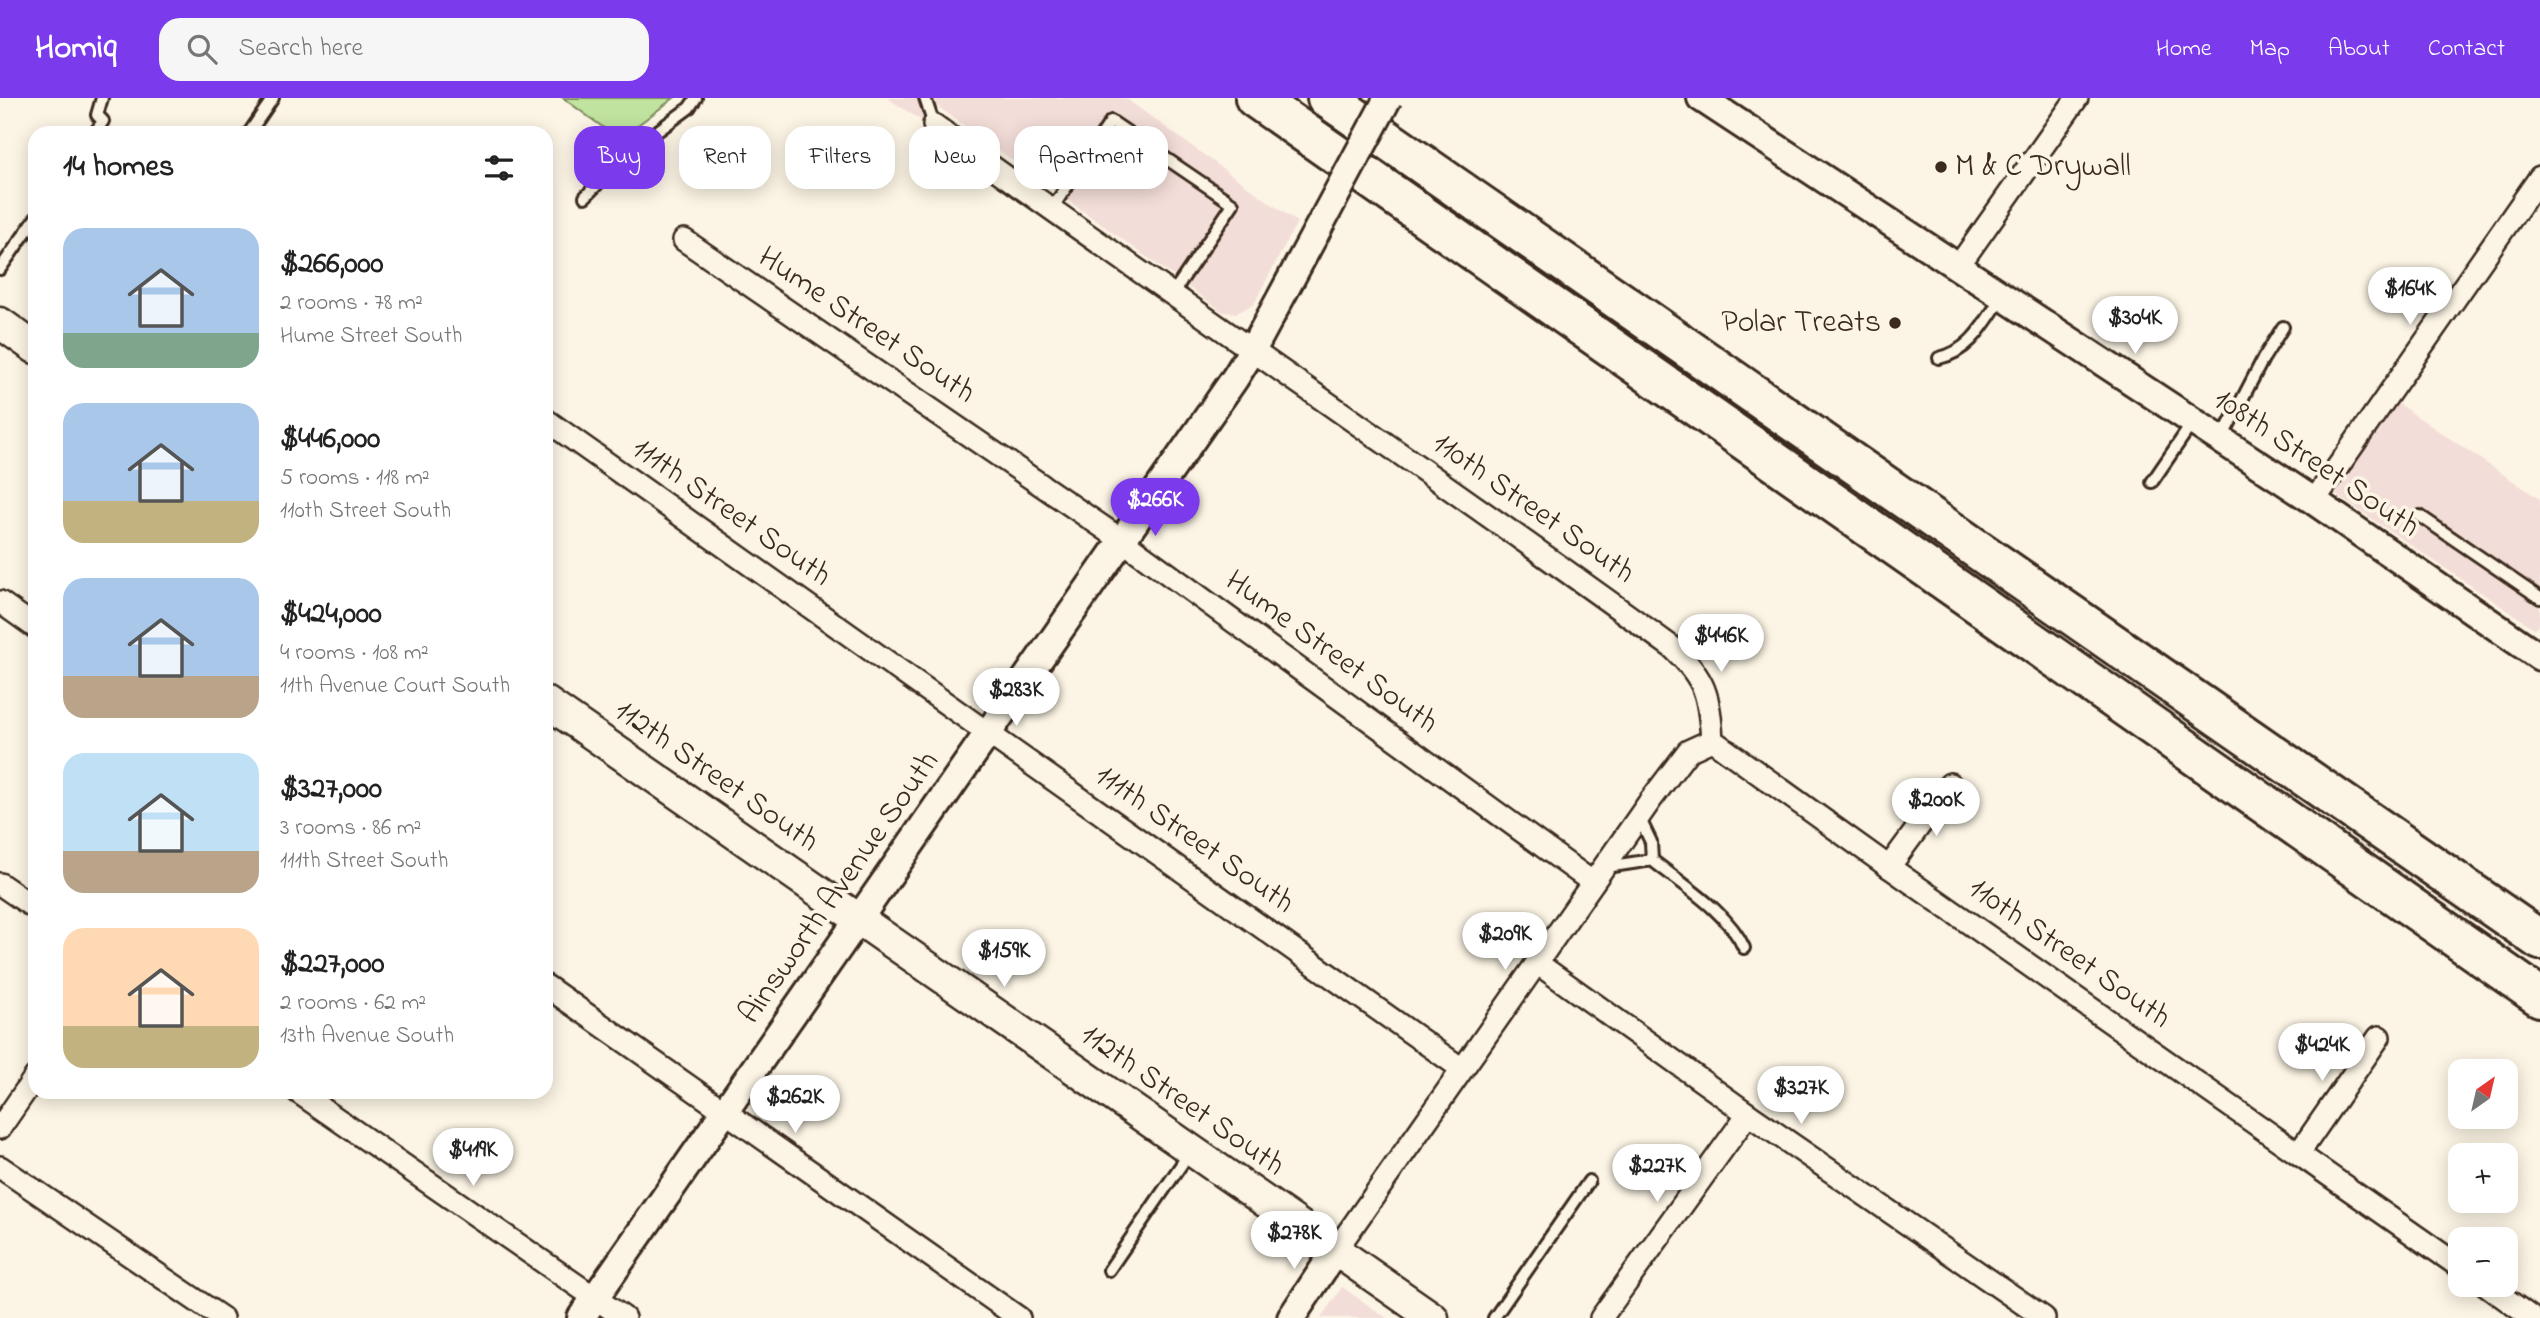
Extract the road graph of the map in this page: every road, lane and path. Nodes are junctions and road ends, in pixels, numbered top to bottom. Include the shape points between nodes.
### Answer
1 (102, 98) edge
2 (273, 98) edge
3 (696, 98) edge
4 (925, 98) edge
5 (1255, 98) edge
6 (1326, 98) edge
7 (1388, 98) edge
8 (1701, 98) edge
9 (2077, 98) edge
10 (934, 125) joint
11 (100, 126) edge
12 (254, 126) edge
13 (2540, 177) edge
14 (585, 197) dead end
15 (1051, 210) junction
16 (28, 229) edge
17 (684, 240) dead end
18 (1957, 268) junction
19 (0, 269) edge
20 (1173, 293) junction
21 (2002, 297) junction
22 (0, 323) edge
23 (2283, 327) dead end
24 (28, 343) edge
25 (1254, 349) junction
26 (1939, 358) dead end
27 (2193, 422) junction
28 (553, 425) edge
29 (2221, 440) junction
30 (2152, 482) dead end
31 (2314, 501) junction
32 (2420, 516) dead end
33 (1123, 541) junction
34 (2540, 598) edge
35 (0, 602) edge
36 (28, 622) edge
37 (2540, 657) edge
38 (553, 707) edge
39 (987, 733) junction
40 (1712, 740) junction
41 (1950, 783) dead end
42 (1639, 817) junction
43 (1652, 860) junction
44 (1889, 867) junction
45 (1598, 874) junction
46 (0, 884) edge
47 (28, 903) edge
48 (859, 919) junction
49 (2540, 940) edge
50 (1744, 948) dead end
51 (1537, 963) junction
52 (553, 991) edge
53 (2540, 997) edge
54 (2379, 1037) dead end
55 (1462, 1069) junction
56 (28, 1087) edge
57 (307, 1099) edge
58 (725, 1112) junction
59 (1748, 1114) junction
60 (0, 1128) edge
61 (1191, 1149) junction
62 (2299, 1153) junction
63 (0, 1167) edge
64 (1589, 1181) dead end
65 (1336, 1250) junction
66 (2448, 1259) edge
67 (1109, 1270) dead end
68 (2502, 1297) edge
69 (588, 1308) edge
70 (222, 1318) edge
71 (624, 1318) edge
72 (1019, 1318) edge
73 (1291, 1318) edge
74 (1433, 1318) edge
75 (1494, 1318) edge
76 (1601, 1318) edge
77 (2045, 1318) edge
78 (2532, 1318) edge

1 - 11 lane via 97,115 103,121
2 - 12 lane
3 - 14 lane via 629,152
4 - 10 lane
5 - 53 highway
6 - 49 highway
7 - 25 street, Ainsworth Avenue South, bridge
8 - 18 street, 108th Street South
9 - 18 street
10 - 15 street, 110th Street South
13 - 31 street
15 - 20 street, 110th Street South
15 - 20 lane via 1111,121 1211,189 1233,204
16 - 19 lane
17 - 33 street, Hume Street South
18 - 21 street, 108th Street South
20 - 25 street, 110th Street South
21 - 26 lane via 1969,343 1955,354
21 - 27 street, 108th Street South
22 - 24 main road
23 - 29 lane
25 - 33 street, Ainsworth Avenue South
25 - 40 street, 110th Street South via 1673,648 1705,688
27 - 29 street, 108th Street South
27 - 30 lane
28 - 39 street, 111th Street South
29 - 31 street, 108th Street South
31 - 37 street, 108th Street South
32 - 34 lane
33 - 39 street, Ainsworth Avenue South
33 - 45 street, Hume Street South
35 - 36 street
38 - 48 main road, 112th Street South
39 - 48 street, Ainsworth Avenue South
39 - 55 street, 111th Street South
40 - 42 street via 1688,751
40 - 44 street, 110th Street South
41 - 44 street
42 - 43 lane via 1651,842
42 - 45 street
43 - 45 lane
43 - 50 lane via 1725,919
44 - 62 street, 110th Street South
45 - 51 street
46 - 47 street
48 - 58 street, Ainsworth Avenue South
48 - 61 main road, 112th Street South
51 - 55 street
51 - 59 street
52 - 58 street
54 - 62 street
55 - 65 street
56 - 60 street
57 - 69 street
58 - 69 street, Ainsworth Avenue South
58 - 72 street
59 - 76 street
59 - 77 street
61 - 65 main road, 112th Street South
61 - 67 lane
62 - 66 street, 110th Street South
63 - 70 street
64 - 75 lane
65 - 73 street
65 - 74 main road, 112th Street South
68 - 78 street
69 - 71 street

